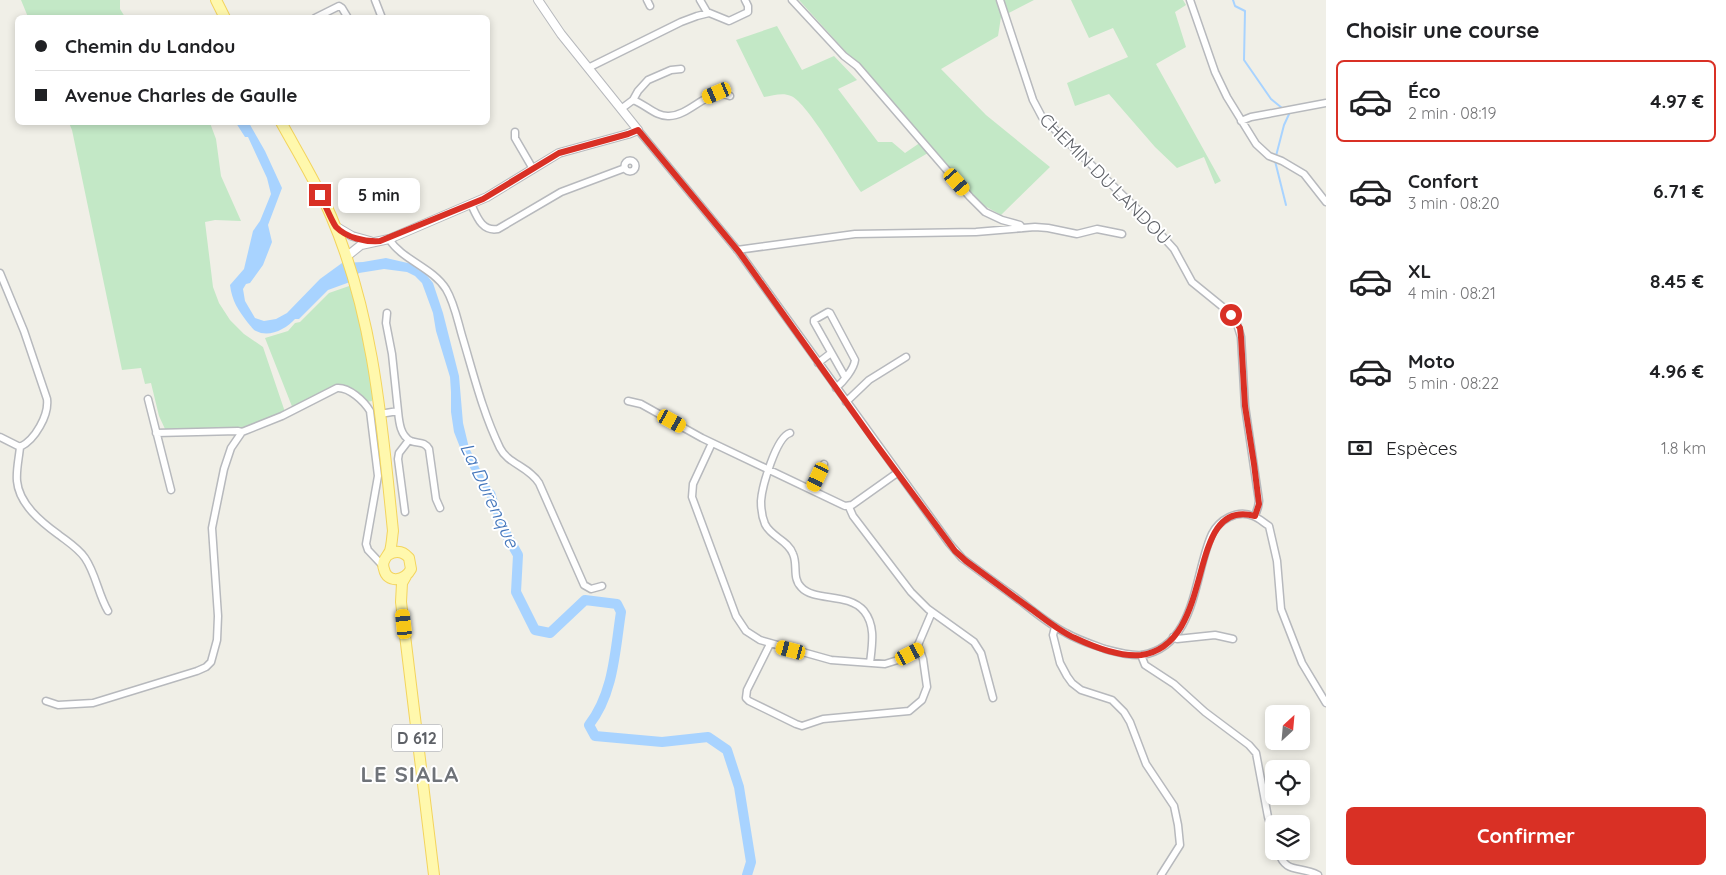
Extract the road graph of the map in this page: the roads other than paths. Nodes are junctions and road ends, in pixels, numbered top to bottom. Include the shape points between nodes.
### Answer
1 (375, 0) edge
2 (538, 0) edge
3 (746, 0) edge
4 (792, 0) edge
5 (1000, 0) edge
6 (1190, 0) edge
7 (218, 1) edge
8 (701, 2) edge
9 (709, 13) junction
10 (224, 15) edge
11 (321, 15) edge
12 (346, 15) edge
13 (381, 15) edge
14 (697, 16) junction
15 (588, 68) junction
16 (682, 69) dead end
17 (730, 96) dead end
18 (633, 100) junction
19 (1326, 102) edge
20 (621, 109) junction
21 (1241, 121) junction
22 (283, 125) edge
23 (638, 130) junction
24 (515, 132) dead end
25 (533, 168) junction
26 (625, 168) dead end
27 (1326, 202) edge
28 (471, 204) junction
29 (335, 226) junction
30 (1022, 228) junction
31 (1122, 234) dead end
32 (389, 239) junction
33 (372, 242) junction
34 (737, 250) junction
35 (347, 259) junction
36 (0, 274) edge
37 (388, 313) dead end
38 (832, 354) junction
39 (906, 357) dead end
40 (818, 363) junction
41 (845, 377) junction
42 (836, 388) junction
43 (148, 399) dead end
44 (628, 401) dead end
45 (846, 402) junction
46 (398, 411) junction
47 (380, 414) junction
48 (156, 432) junction
49 (242, 432) junction
50 (790, 433) dead end
51 (0, 437) edge
52 (409, 440) junction
53 (712, 443) junction
54 (20, 446) junction
55 (824, 464) dead end
56 (769, 470) junction
57 (897, 473) junction
58 (171, 490) dead end
59 (812, 490) junction
60 (849, 507) junction
61 (440, 508) dead end
62 (405, 512) dead end
63 (1255, 516) junction
64 (393, 530) junction
65 (371, 553) junction
66 (404, 553) junction
67 (388, 555) junction
68 (383, 567) junction
69 (406, 576) junction
70 (391, 578) junction
71 (602, 586) dead end
72 (401, 602) junction
73 (108, 611) dead end
74 (932, 612) junction
75 (1055, 627) junction
76 (1173, 637) junction
77 (1233, 639) dead end
78 (770, 644) junction
79 (920, 650) junction
80 (1141, 655) junction
81 (870, 663) junction
82 (993, 698) dead end
83 (46, 701) dead end
84 (1326, 703) edge
85 (1268, 815) edge
86 (1281, 860) edge
87 (434, 875) edge
88 (1161, 875) edge
89 (1318, 875) edge

1 - 13 street
2 - 15 street
3 - 9 street via 748,12 731,20
4 - 30 street via 857,66 985,212
5 - 63 street, CHEMIN DU LANDOU via 1032,100 1042,117 1136,208 1174,249 1192,282 1224,308 1237,324 1258,501
6 - 21 street via 1215,72
7 - 10 main road
8 - 9 street
8 - 14 street
9 - 14 street
11 - 12 street via 339,6
14 - 15 street
15 - 20 street
16 - 18 street via 648,80
17 - 18 street via 717,93 676,115 666,116
18 - 20 street
19 - 21 street
20 - 23 street
21 - 27 street via 1256,144 1269,156 1304,174
22 - 29 main road
23 - 25 street via 567,150
23 - 34 street
24 - 25 street via 515,138
25 - 28 street via 495,193
26 - 28 street via 561,192 498,229 484,226
28 - 32 street
29 - 33 street
29 - 35 main road
30 - 31 street via 1048,228 1077,234 1100,229
30 - 34 street via 855,234
32 - 33 street
32 - 71 street via 445,288 486,415 501,450 536,478 584,586 591,589
33 - 35 street via 356,248
34 - 40 street
35 - 47 main road via 372,350
36 - 54 street via 24,331 47,403 42,423
37 - 46 street via 386,323
38 - 40 street
38 - 41 street
38 - 41 street via 814,322 828,312 855,360
39 - 45 street via 869,380
40 - 42 street
41 - 42 street
42 - 45 street
43 - 48 street
44 - 53 street via 641,404
45 - 57 street
46 - 47 street
46 - 52 street via 401,429
47 - 64 main road
48 - 49 street
48 - 58 street
49 - 65 street via 340,388 367,406 378,476 366,544
49 - 83 street via 228,455 213,523 218,616 212,662 197,671 93,704 58,705
50 - 56 street via 782,438
51 - 54 street
52 - 61 street via 423,443 429,449
52 - 62 street via 398,459
53 - 56 street
53 - 78 street via 693,484 694,502 739,622 750,634
54 - 73 street via 17,477 21,496 35,515 82,554
55 - 59 street
56 - 59 street
56 - 81 street via 761,499 766,524 771,533 790,548 797,582 803,589 850,602 865,612 872,631
57 - 60 street
57 - 75 street via 958,554
59 - 60 street
60 - 74 street via 911,592
63 - 76 street via 1235,515 1216,528 1191,606
63 - 84 street via 1269,526 1282,609 1302,663
64 - 66 main road
64 - 67 main road
65 - 67 street
65 - 68 street
66 - 67 main road via 396,551
66 - 69 main road via 411,566
67 - 68 main road
68 - 70 main road
69 - 70 main road
69 - 72 main road, D 612
70 - 72 main road, D 612
72 - 87 main road, D 612
74 - 79 street via 918,645
74 - 82 street via 974,642 981,653
75 - 80 street via 1105,649
75 - 88 street via 1053,635 1067,676 1082,690 1112,700 1124,712 1146,764 1174,806 1180,845
76 - 77 street via 1177,640 1219,635
76 - 80 street via 1158,649
78 - 79 street via 746,698 802,726 823,718 908,711 922,700 927,687
78 - 81 street via 831,660
79 - 81 street via 885,664
80 - 85 street via 1145,665 1249,744 1256,753
86 - 89 street via 1286,867

